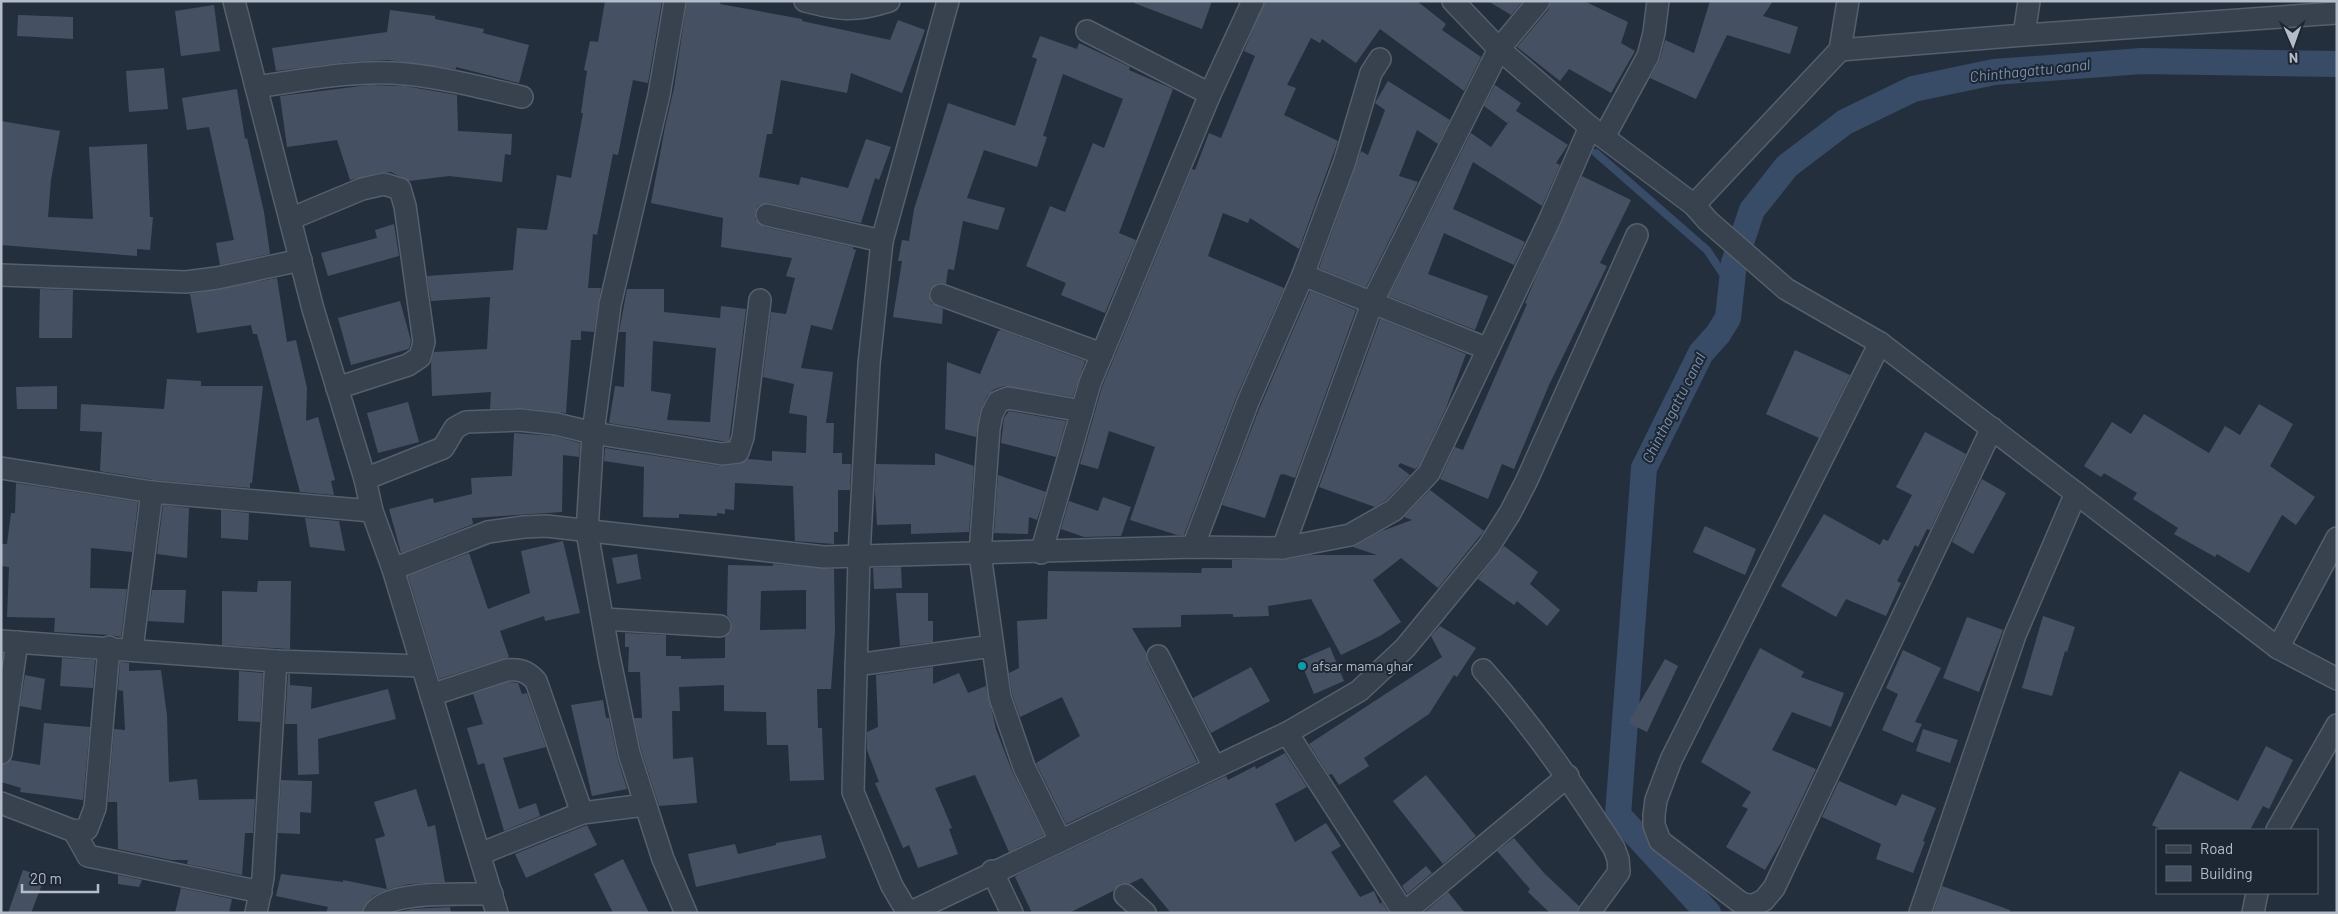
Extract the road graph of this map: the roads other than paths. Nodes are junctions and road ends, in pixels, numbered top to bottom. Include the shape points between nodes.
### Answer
1 (234, 1) edge
2 (675, 1) edge
3 (806, 1) edge
4 (889, 1) edge
5 (948, 1) edge
6 (1253, 1) edge
7 (1453, 1) edge
8 (1539, 1) edge
9 (1658, 1) edge
10 (1848, 1) edge
11 (2029, 1) edge
12 (2337, 13) edge
13 (1087, 31) dead end
14 (2024, 34) junction
15 (1499, 50) junction
16 (1840, 50) junction
17 (1380, 59) dead end
18 (256, 87) junction
19 (1210, 94) junction
20 (522, 97) dead end
21 (1597, 132) junction
22 (1701, 213) junction
23 (767, 214) dead end
24 (290, 218) junction
25 (1637, 235) dead end
26 (882, 241) junction
27 (301, 260) junction
28 (1, 275) edge
29 (1303, 275) junction
30 (941, 295) dead end
31 (760, 300) dead end
32 (1373, 301) junction
33 (1880, 343) junction
34 (1488, 349) junction
35 (1102, 354) junction
36 (337, 388) junction
37 (1082, 411) junction
38 (1992, 428) junction
39 (593, 433) junction
40 (1, 468) edge
41 (365, 478) junction
42 (152, 492) junction
43 (2076, 493) junction
44 (372, 511) junction
45 (587, 532) junction
46 (2337, 538) edge
47 (1193, 548) junction
48 (1283, 548) junction
49 (1041, 553) junction
50 (980, 554) junction
51 (859, 557) junction
52 (392, 569) junction
53 (604, 619) junction
54 (720, 626) dead end
55 (9, 642) edge
56 (992, 646) junction
57 (109, 647) junction
58 (2278, 648) junction
59 (132, 649) junction
60 (1158, 656) dead end
61 (276, 661) junction
62 (856, 665) junction
63 (422, 666) junction
64 (1483, 670) dead end
65 (2337, 679) edge
66 (431, 695) junction
67 (2337, 725) edge
68 (1287, 733) junction
69 (1, 753) edge
70 (1214, 767) junction
71 (1568, 776) junction
72 (1, 803) edge
73 (645, 805) junction
74 (582, 813) junction
75 (2278, 829) edge
76 (74, 831) junction
77 (1060, 840) junction
78 (480, 854) junction
79 (992, 872) junction
80 (261, 892) junction
81 (2257, 894) edge
82 (1126, 895) dead end
83 (495, 904) edge
84 (256, 913) edge
85 (374, 913) edge
86 (686, 913) edge
87 (908, 913) edge
88 (1012, 913) edge
89 (1145, 913) edge
90 (1404, 913) edge
91 (1588, 913) edge
92 (1920, 913) edge
93 (2253, 913) edge

1 - 18 street
2 - 39 street via 659,95 610,305
3 - 4 street via 838,10 869,8
5 - 26 street
6 - 19 street
7 - 15 street
8 - 15 street
9 - 21 street via 1648,56
10 - 16 street
11 - 14 street
12 - 14 street
13 - 19 street
14 - 16 street
15 - 21 street
15 - 32 street
16 - 22 street
17 - 29 street via 1371,73 1345,161
18 - 20 street via 313,78 404,74
18 - 24 street
19 - 35 street
21 - 22 street
21 - 34 street via 1550,219
22 - 33 street via 1786,289
23 - 26 street
24 - 27 street
24 - 36 street via 384,184 400,189 405,206 424,342 420,357 408,365
25 - 68 street via 1526,482 1489,546 1384,669 1359,691
26 - 51 street via 869,364
27 - 28 street via 186,282
27 - 36 street
29 - 32 street
29 - 47 street via 1248,402
30 - 35 street
31 - 39 street via 743,437 738,452 722,454
32 - 34 street
32 - 48 street
33 - 38 street
33 - 38 street via 1671,760 1656,800 1654,825 1660,841 1741,904 1752,906 1764,900 1774,888
34 - 48 street via 1429,473 1412,493 1394,510 1350,535
35 - 37 street
36 - 41 street
37 - 49 street
37 - 50 street via 1008,398 998,402 989,428
38 - 43 street
39 - 41 street via 520,420 466,422 455,428 443,448
39 - 45 street
40 - 42 street
41 - 44 street
42 - 44 street
42 - 59 street
43 - 58 street
43 - 92 street via 2014,635
44 - 52 street
45 - 51 street via 824,557
45 - 52 street via 546,526 488,532
45 - 53 street
46 - 58 street
47 - 48 street
47 - 49 street
49 - 50 street
50 - 51 street
50 - 56 street
51 - 62 street
52 - 63 street
53 - 54 street
53 - 73 street via 629,753
55 - 57 street
55 - 69 street
56 - 62 street
56 - 77 street via 1000,697 1012,736
57 - 59 street
57 - 76 street via 95,808 87,829
58 - 65 street
59 - 61 street
60 - 70 street
61 - 63 street
61 - 80 street
62 - 87 street via 853,792 892,886
63 - 66 street
64 - 71 street
66 - 74 street via 506,670 518,669 529,673 536,681
66 - 78 street
67 - 75 street
68 - 70 street
68 - 90 street
70 - 77 street
71 - 90 street
71 - 91 street via 1618,859 1619,872
72 - 76 street
73 - 74 street
73 - 86 street
74 - 78 street
76 - 80 street via 88,856
77 - 79 street
78 - 83 street
79 - 87 street
79 - 88 street
80 - 84 street
81 - 93 street
82 - 89 street
83 - 85 street via 397,897 376,908

